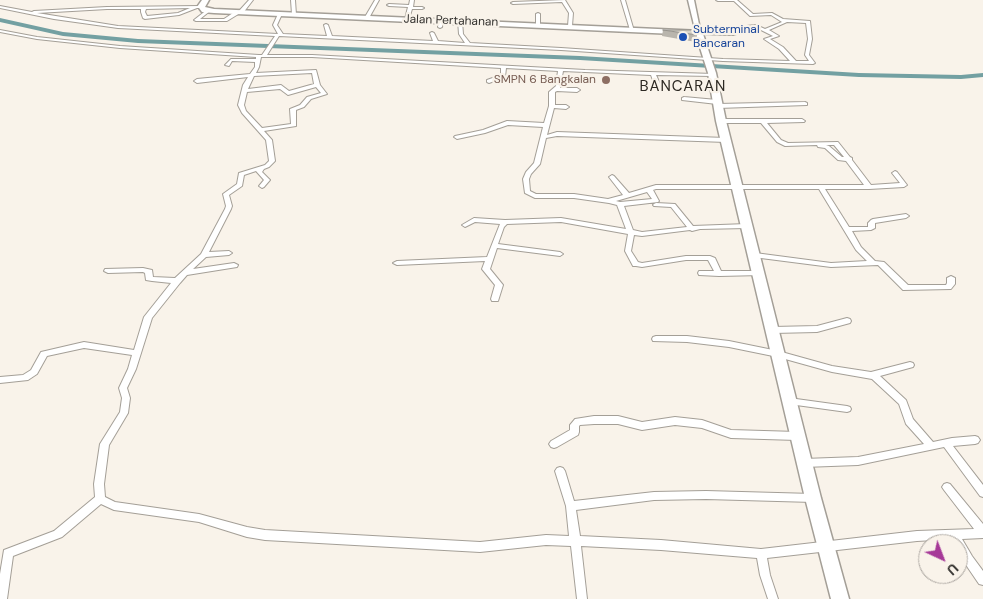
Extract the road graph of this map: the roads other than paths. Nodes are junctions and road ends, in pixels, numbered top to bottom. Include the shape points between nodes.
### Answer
1 (250, 0) edge
2 (293, 0) edge
3 (377, 0) edge
4 (564, 0) edge
5 (623, 0) edge
6 (692, 0) edge
7 (718, 0) edge
8 (736, 1) edge
9 (747, 2) dead end
10 (513, 3) dead end
11 (388, 5) dead end
12 (411, 5) edge
13 (0, 7) edge
14 (144, 7) junction
15 (203, 7) edge
16 (422, 8) dead end
17 (21, 12) junction
18 (239, 12) junction
19 (280, 14) junction
20 (294, 14) junction
21 (538, 14) dead end
22 (367, 18) junction
23 (407, 19) junction
24 (784, 20) junction
25 (460, 21) junction
26 (326, 25) dead end
27 (538, 25) junction
28 (570, 26) junction
29 (632, 30) junction
30 (766, 30) junction
31 (0, 31) edge
32 (432, 33) dead end
33 (699, 33) junction
34 (279, 35) junction
35 (330, 37) junction
36 (436, 43) junction
37 (470, 45) junction
38 (261, 56) junction
39 (300, 56) junction
40 (707, 59) junction
41 (794, 62) junction
42 (227, 65) dead end
43 (504, 67) junction
44 (561, 70) junction
45 (303, 71) junction
46 (653, 73) junction
47 (712, 74) junction
48 (253, 75) junction
49 (197, 81) dead end
50 (489, 81) dead end
51 (318, 85) junction
52 (658, 86) dead end
53 (555, 89) junction
54 (577, 90) dead end
55 (244, 91) junction
56 (684, 99) dead end
57 (717, 104) junction
58 (805, 104) dead end
59 (552, 106) junction
60 (566, 107) dead end
61 (721, 121) junction
62 (763, 121) junction
63 (802, 121) dead end
64 (545, 125) junction
65 (262, 130) junction
66 (458, 137) dead end
67 (543, 137) junction
68 (726, 140) junction
69 (799, 144) junction
70 (850, 160) junction
71 (261, 168) junction
72 (895, 173) dead end
73 (612, 177) dead end
74 (262, 186) dead end
75 (821, 187) junction
76 (869, 187) junction
77 (649, 188) junction
78 (738, 188) junction
79 (627, 195) junction
80 (608, 201) junction
81 (620, 204) junction
82 (656, 205) dead end
83 (906, 216) dead end
84 (505, 222) junction
85 (466, 225) dead end
86 (747, 226) junction
87 (692, 229) junction
88 (847, 230) junction
89 (632, 233) junction
90 (494, 246) junction
91 (229, 253) dead end
92 (560, 254) dead end
93 (204, 255) junction
94 (755, 255) junction
95 (490, 259) junction
96 (396, 263) dead end
97 (873, 263) junction
98 (234, 266) dead end
99 (108, 271) dead end
100 (186, 273) junction
101 (702, 273) dead end
102 (758, 273) junction
103 (719, 274) junction
104 (951, 278) dead end
105 (178, 281) junction
106 (495, 299) dead end
107 (847, 321) dead end
108 (773, 330) junction
109 (656, 339) dead end
110 (137, 353) junction
111 (778, 354) junction
112 (910, 365) dead end
113 (872, 375) junction
114 (0, 380) edge
115 (789, 401) junction
116 (847, 409) dead end
117 (798, 436) junction
118 (975, 440) dead end
119 (554, 444) dead end
120 (946, 444) junction
121 (931, 446) junction
122 (804, 463) junction
123 (560, 471) dead end
124 (947, 487) dead end
125 (983, 493) edge
126 (813, 498) junction
127 (100, 499) junction
128 (571, 506) junction
129 (983, 532) edge
130 (964, 534) edge
131 (918, 536) edge
132 (575, 541) junction
133 (826, 547) junction
134 (4, 554) edge
135 (761, 554) junction
136 (968, 559) edge
137 (983, 580) edge
138 (2, 599) edge
139 (582, 599) edge
140 (773, 599) edge
141 (840, 599) edge

1 - 18 street
2 - 20 street
3 - 22 street
4 - 10 street
4 - 28 street via 571,13
5 - 29 street
6 - 33 main road
7 - 8 street
8 - 9 street
8 - 24 street via 752,15 772,14
11 - 12 street
12 - 16 street
12 - 23 street
13 - 17 street
14 - 15 street
14 - 15 street via 145,18
14 - 17 street
15 - 18 highway, Jalan Pertahanan
15 - 18 street via 196,20 225,20
17 - 34 street via 118,26
18 - 19 highway, Jalan Pertahanan
19 - 20 highway, Jalan Pertahanan
19 - 34 street via 275,24
20 - 22 highway, Jalan Pertahanan
21 - 27 street
22 - 23 highway, Jalan Pertahanan
23 - 25 highway, Jalan Pertahanan via 440,24
24 - 30 street via 784,24
24 - 41 street via 808,22 808,55 813,63
25 - 27 highway, Jalan Pertahanan
25 - 37 street via 461,34
26 - 35 street
27 - 28 highway, Jalan Pertahanan
28 - 29 highway, Jalan Pertahanan
29 - 33 highway, Jalan Pertahanan
30 - 33 street via 751,26 751,29 731,34
30 - 41 street via 777,36 766,39 781,48
31 - 38 street via 120,47
32 - 36 street
33 - 40 highway
34 - 35 street
34 - 38 street
35 - 36 street
36 - 37 street
37 - 40 street
38 - 39 street
38 - 42 street via 231,60
38 - 48 street
39 - 43 street
39 - 45 street
40 - 41 street
40 - 47 highway
43 - 44 street
43 - 50 street via 503,76
44 - 46 street
44 - 53 street
45 - 48 street
45 - 51 street via 315,71
46 - 47 street
46 - 52 street
47 - 57 highway
48 - 49 street
48 - 55 street
51 - 55 street via 288,93 281,87
51 - 65 street via 324,94 309,98 293,109 294,125
53 - 54 street
53 - 59 street
55 - 65 street via 241,106
56 - 57 street
57 - 58 street
57 - 61 highway
59 - 60 street
59 - 64 street
61 - 62 street
61 - 68 highway
62 - 63 street
62 - 69 street via 782,142
64 - 66 street via 507,123
64 - 67 street
65 - 71 street via 271,144 272,159 270,164
67 - 68 street via 557,134
67 - 80 street via 537,164 526,179 528,194
68 - 78 highway
69 - 70 street via 826,146 840,160
69 - 70 street via 836,143
70 - 76 street
71 - 74 street via 259,172 267,180
71 - 93 street via 241,174 240,185 226,194 228,210
72 - 76 street via 903,186
73 - 79 street
75 - 76 street
75 - 78 street
75 - 88 street
77 - 78 street
77 - 79 street
77 - 81 street via 656,201
78 - 86 highway
79 - 80 street
80 - 81 street
81 - 89 street
82 - 87 street via 673,205
83 - 88 street via 872,221 869,229
84 - 85 street via 474,220
84 - 89 street via 562,220
84 - 90 street
86 - 87 street
86 - 94 highway
87 - 89 street
88 - 97 street
89 - 103 street via 628,251 639,265 710,258
90 - 92 street
90 - 95 street
91 - 93 street
93 - 100 street
94 - 97 street via 831,265
94 - 102 highway
95 - 96 street
95 - 106 street via 486,271 499,285
97 - 104 street via 881,264 906,288 948,287
98 - 100 street
99 - 105 street via 143,270 149,272 152,279
100 - 105 street
101 - 103 street
102 - 103 street
102 - 108 highway
105 - 110 street via 148,317
107 - 108 street via 817,329
108 - 111 highway
109 - 111 street via 711,341
110 - 114 street via 84,345 44,354 34,372 25,378
110 - 127 street via 123,388 126,398 124,413 106,444 99,484
111 - 113 street
111 - 115 highway
112 - 113 street
113 - 121 street via 903,402 909,421
115 - 116 street
115 - 117 highway
117 - 119 street via 731,434 702,424 675,421 642,426 618,420 594,420 578,422 574,425 575,432
117 - 122 highway
118 - 120 street
120 - 121 street
120 - 125 street
121 - 122 street via 858,461
122 - 126 highway
123 - 128 street
124 - 129 street
126 - 128 street via 654,496
126 - 133 highway
127 - 132 street via 114,506 199,518 265,535 452,546
127 - 134 street via 58,534
128 - 132 street
129 - 130 street
131 - 133 street
132 - 135 street
132 - 139 street
133 - 135 street
133 - 141 highway
134 - 138 street
135 - 140 street
136 - 137 street

